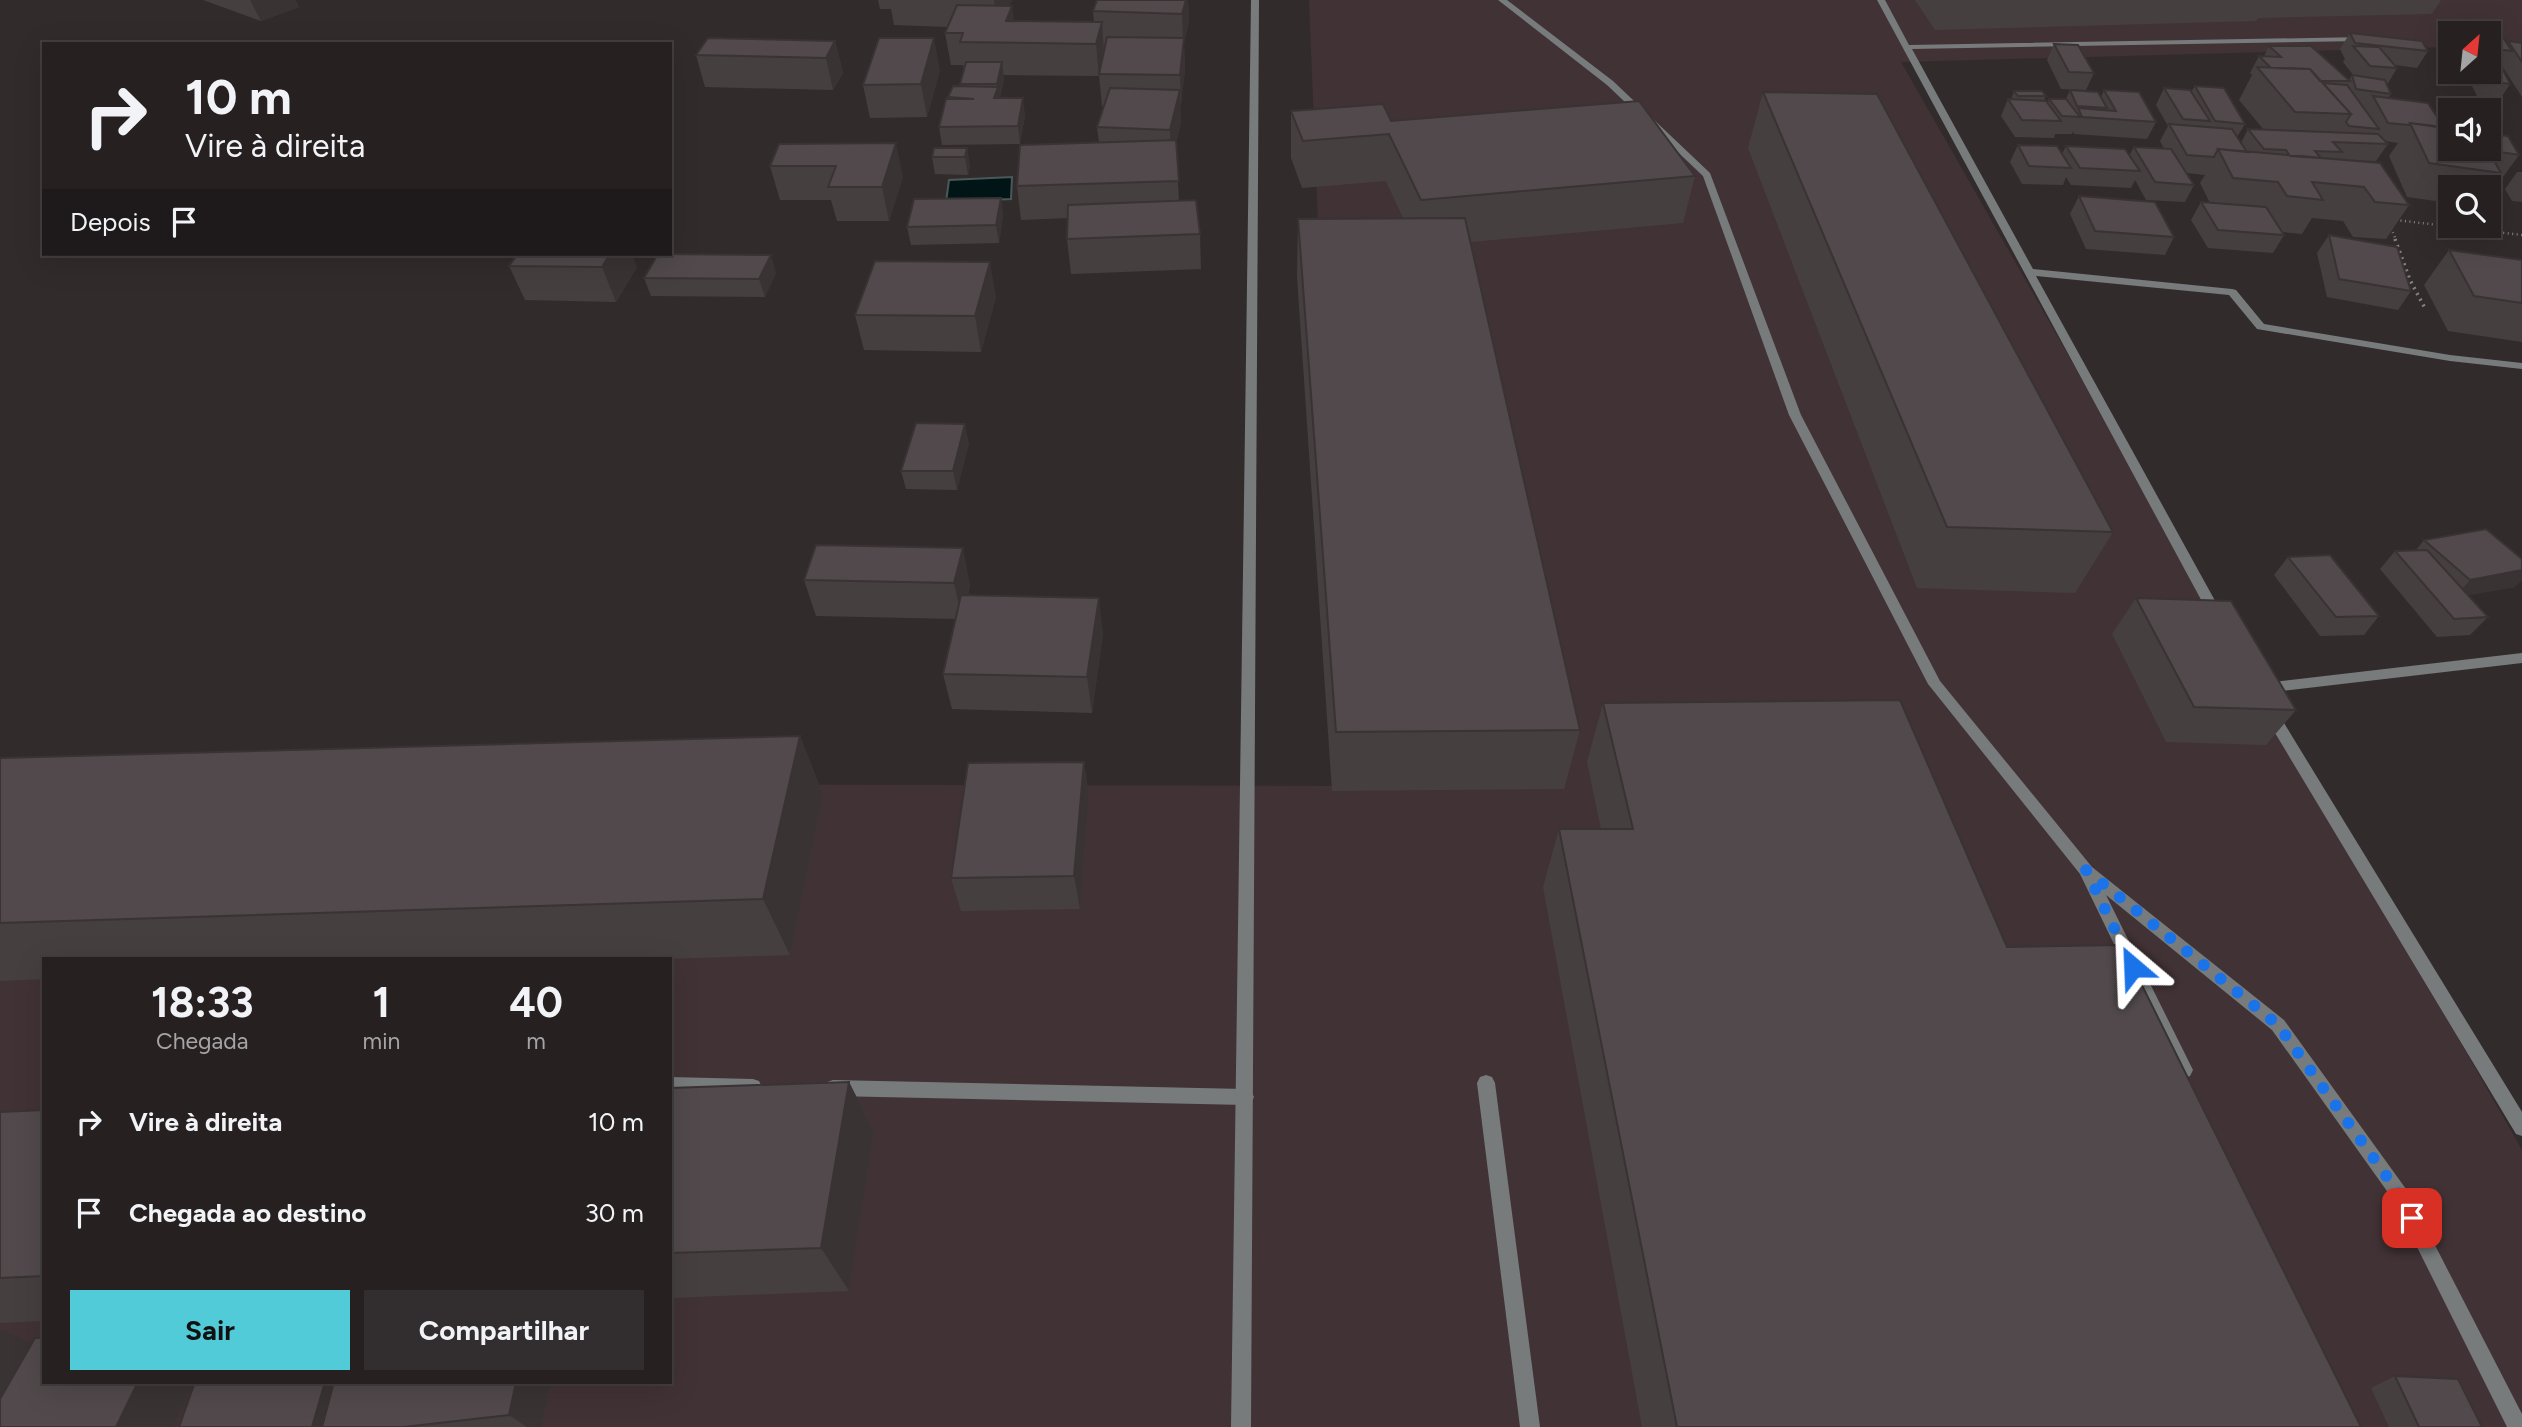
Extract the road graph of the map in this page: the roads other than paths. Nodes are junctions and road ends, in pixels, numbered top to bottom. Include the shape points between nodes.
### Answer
1 (1255, 0) edge
2 (1502, 0) edge
3 (1881, 0) edge
4 (2368, 39) edge
5 (1908, 47) junction
6 (2028, 272) junction
7 (2522, 366) edge
8 (2223, 628) edge
9 (2522, 658) edge
10 (2086, 870) junction
11 (2189, 1080) edge
12 (1486, 1083) dead end
13 (672, 1085) edge
14 (766, 1087) edge
15 (821, 1088) edge
16 (1244, 1097) junction
17 (2522, 1128) edge
18 (1241, 1427) edge
19 (1530, 1427) edge
20 (2518, 1427) edge

1 - 16 street
2 - 10 street via 1610,83 1707,174 1795,415 1935,684
3 - 5 street
4 - 5 street
5 - 6 street
6 - 7 street via 2232,292 2261,327
6 - 8 street
9 - 17 street via 2253,683
10 - 11 street
10 - 20 street via 2278,1025 2400,1195
12 - 19 street
13 - 14 street
15 - 16 street
16 - 18 street

